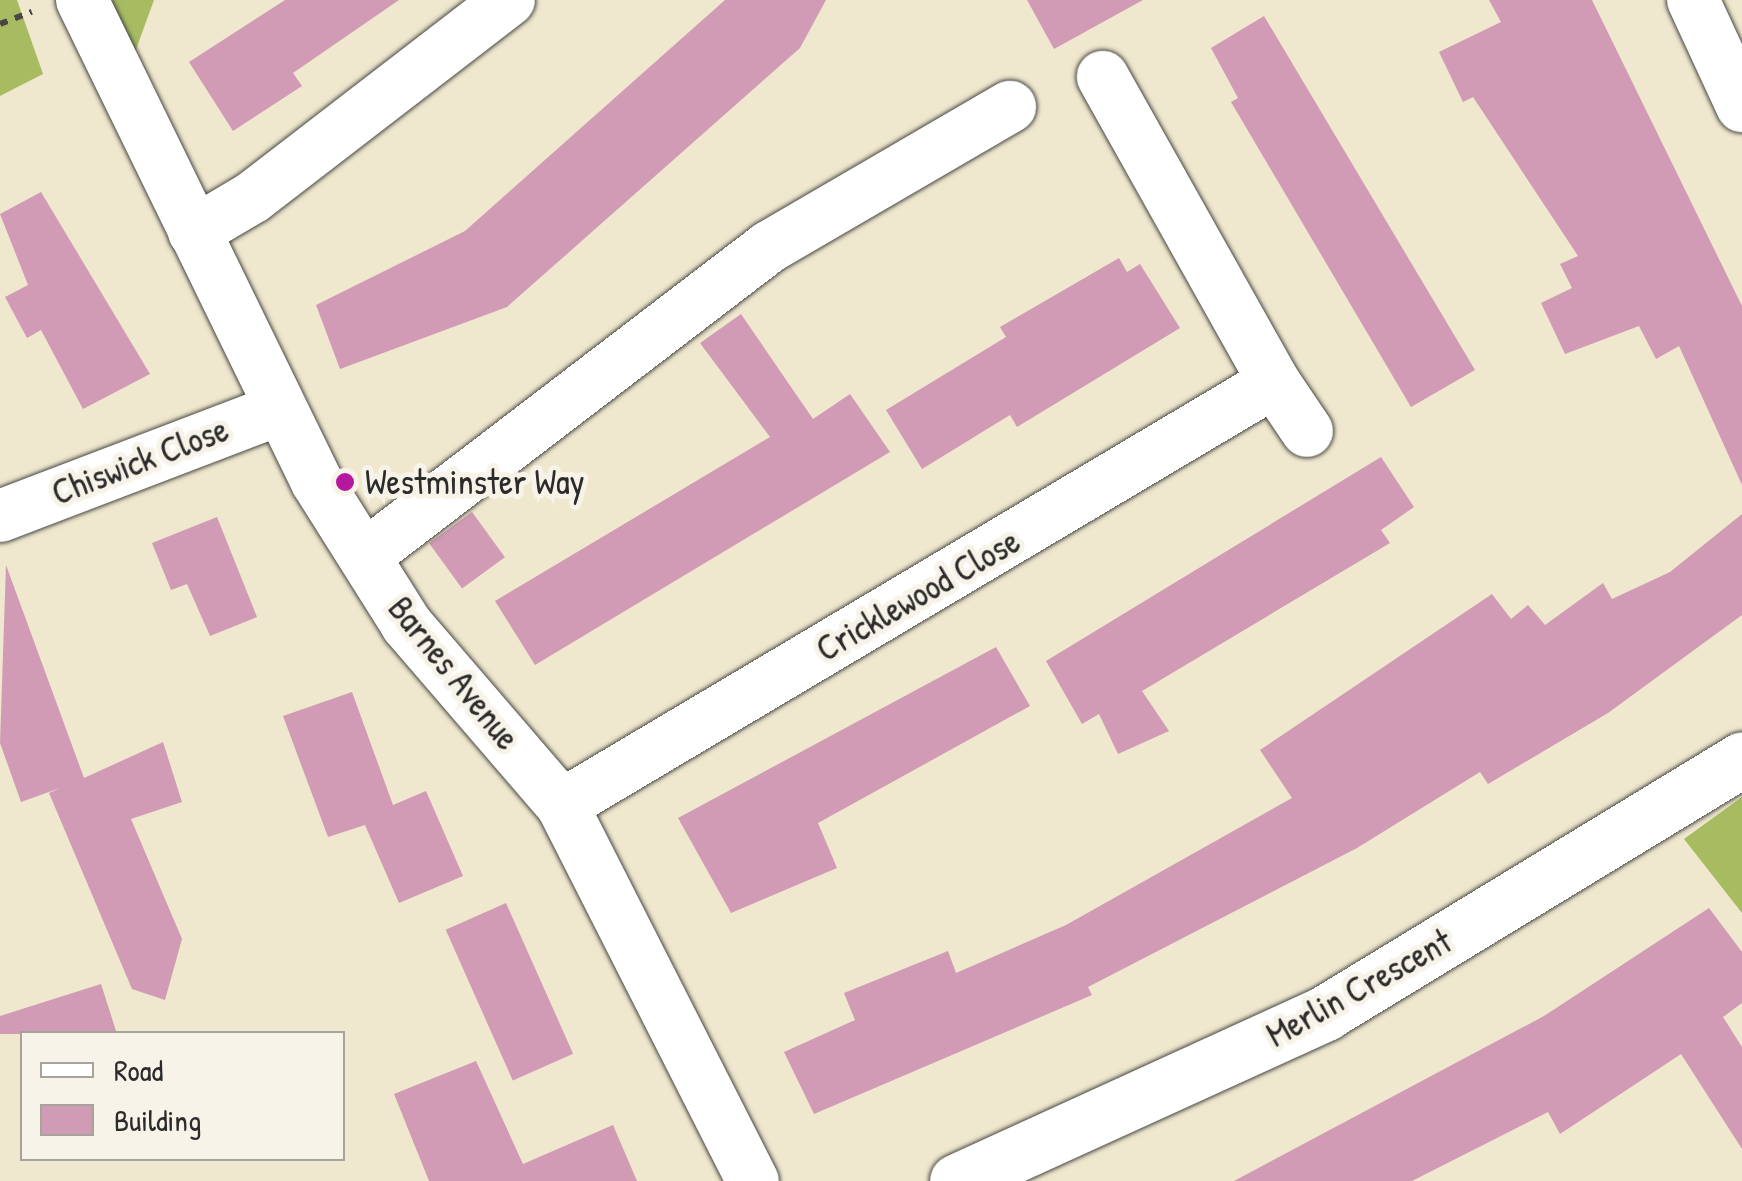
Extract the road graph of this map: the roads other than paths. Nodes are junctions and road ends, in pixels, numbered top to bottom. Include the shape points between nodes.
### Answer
1 (82, 0) edge
2 (509, 0) edge
3 (1692, 0) edge
4 (1103, 77) dead end
5 (1742, 106) edge
6 (1010, 108) dead end
7 (194, 232) junction
8 (1274, 382) junction
9 (280, 409) junction
10 (1308, 431) dead end
11 (0, 516) edge
12 (366, 555) junction
13 (1742, 759) edge
14 (562, 805) junction
15 (753, 1181) edge
16 (957, 1181) edge

1 - 7 street, Barnes Avenue
2 - 7 street via 253,197
3 - 5 street
4 - 8 street
6 - 12 street via 770,247
7 - 9 street, Barnes Avenue
8 - 10 street
8 - 14 street, Cricklewood Close
9 - 11 street, Chiswick Close
9 - 12 street, Barnes Avenue
12 - 14 street, Barnes Avenue via 407,625
13 - 16 street, Merlin Crescent via 1325,1013
14 - 15 street, Barnes Avenue

